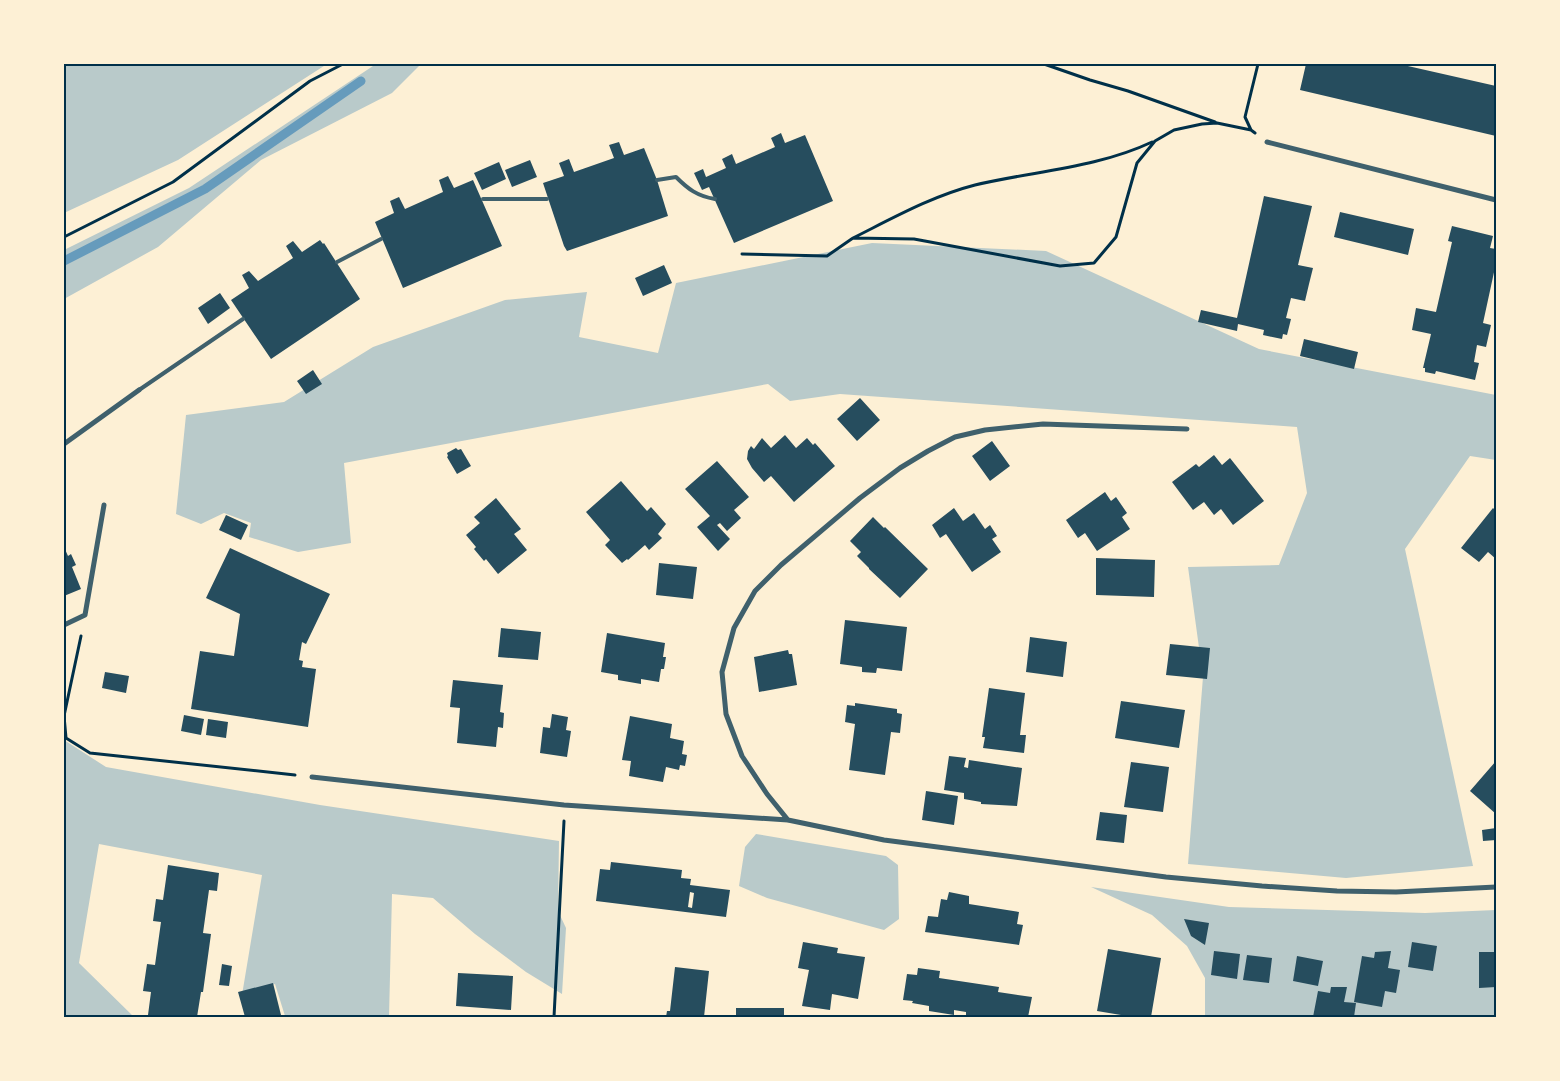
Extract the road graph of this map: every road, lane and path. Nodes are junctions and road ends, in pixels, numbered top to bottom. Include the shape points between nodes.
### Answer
1 (343, 64) edge
2 (1044, 64) edge
3 (1258, 64) edge
4 (1218, 123) junction
5 (1251, 130) junction
6 (1154, 141) junction
7 (1267, 142) joint
8 (657, 180) dead end
9 (547, 199) dead end
10 (483, 200) dead end
11 (715, 200) dead end
12 (1496, 200) edge
13 (64, 237) edge
14 (853, 238) junction
15 (382, 239) dead end
16 (742, 254) dead end
17 (337, 262) dead end
18 (243, 319) dead end
19 (138, 390) joint
20 (1187, 429) dead end
21 (64, 444) edge
22 (104, 505) dead end
23 (85, 615) junction
24 (64, 625) edge
25 (312, 777) joint
26 (564, 805) junction
27 (788, 820) junction
28 (1496, 887) edge
29 (554, 1017) edge

1 - 13 path via 310,81 173,182
2 - 4 path
3 - 5 path via 1245,117
4 - 5 path
4 - 6 path via 1174,130
5 - 7 path
6 - 14 path via 1101,161 973,186 928,201
6 - 14 path via 1137,163 1116,237 1094,263 1060,266 914,239
7 - 12 street
8 - 11 lane via 676,177 691,191
9 - 10 lane
14 - 16 path via 827,256
15 - 17 lane
18 - 19 lane
19 - 21 street
20 - 27 street via 1044,424 985,430 955,437 900,468 781,565 755,591 734,628 722,672 726,714 742,756
22 - 23 street
23 - 24 street
23 - 25 path via 64,716 66,738 90,753
25 - 26 street
26 - 27 street
26 - 29 path
27 - 28 street via 884,840 1166,877 1338,891

